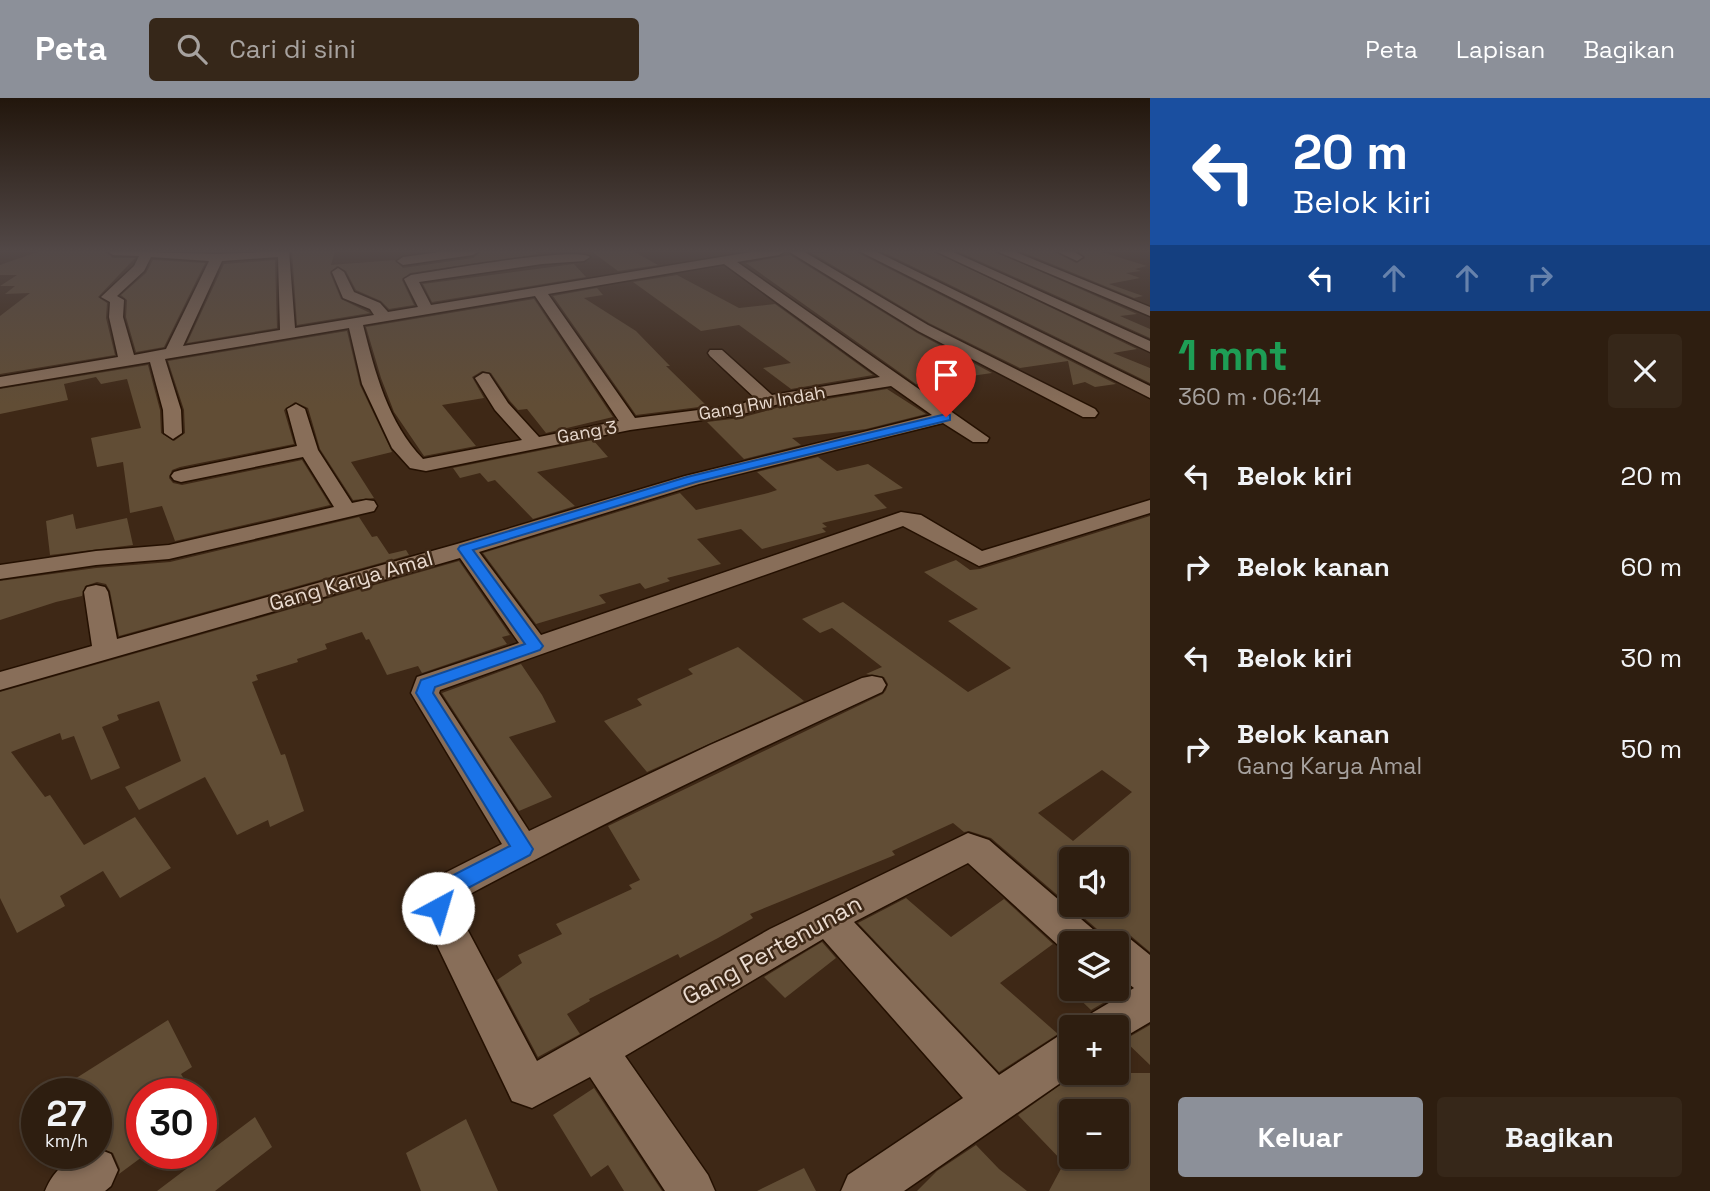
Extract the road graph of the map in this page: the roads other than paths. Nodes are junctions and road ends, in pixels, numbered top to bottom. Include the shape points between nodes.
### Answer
1 (117, 302) edge
2 (193, 302) edge
3 (286, 302) edge
4 (365, 302) edge
5 (423, 302) edge
6 (467, 302) edge
7 (546, 302) edge
8 (785, 302) edge
9 (879, 302) edge
10 (967, 302) edge
11 (1052, 302) edge
12 (1126, 302) edge
13 (426, 309) junction
14 (1150, 312) edge
15 (383, 316) junction
16 (355, 321) junction
17 (288, 332) junction
18 (1150, 347) edge
19 (716, 353) dead end
20 (164, 354) junction
21 (127, 360) junction
22 (812, 373) dead end
23 (483, 379) dead end
24 (894, 380) junction
25 (0, 382) edge
26 (836, 389) junction
27 (1150, 393) edge
28 (769, 402) junction
29 (296, 408) dead end
30 (1089, 412) dead end
31 (946, 417) junction
32 (630, 424) junction
33 (173, 433) dead end
34 (980, 438) dead end
35 (534, 442) junction
36 (308, 450) junction
37 (181, 476) dead end
38 (1150, 506) edge
39 (356, 508) joint
40 (465, 549) junction
41 (0, 572) edge
42 (96, 592) dead end
43 (535, 646) junction
44 (106, 651) junction
45 (0, 681) edge
46 (872, 685) dead end
47 (523, 849) junction
48 (827, 918) junction
49 (1068, 931) edge
50 (1129, 961) edge
51 (1150, 978) edge
52 (1150, 1000) edge
53 (1126, 1015) edge
54 (596, 1050) junction
55 (1059, 1059) edge
56 (996, 1103) junction
57 (691, 1191) edge
58 (864, 1191) edge

1 - 21 street
2 - 20 street
3 - 17 street
4 - 15 street
5 - 13 street
6 - 13 street
7 - 32 street, Gang 3
8 - 24 street
9 - 30 street
10 - 27 street
11 - 18 street
12 - 14 street
13 - 15 street
15 - 16 street
16 - 17 street
16 - 35 street, Gang 3 via 370,384 402,448 417,464
17 - 20 street
19 - 28 street
20 - 21 street
20 - 33 street
21 - 25 street
22 - 26 street
23 - 35 street
24 - 26 street, Gang Rw Indah
24 - 31 street
26 - 28 street, Gang Rw Indah
28 - 32 street, Gang Rw Indah
29 - 36 street
31 - 34 street
31 - 40 street, Gang Karya Amal via 692,480
32 - 35 street, Gang 3
36 - 37 street
36 - 39 street
38 - 43 street via 979,559 913,520 901,519
39 - 41 street via 169,552
40 - 43 street
40 - 44 street, Gang Karya Amal
42 - 44 street
43 - 47 street via 427,684 425,693
44 - 45 street, Gang Karya Amal
46 - 47 street
47 - 54 street, Gang Pertenunan via 445,890 438,901 440,914 527,1086
48 - 49 street, Gang Pertenunan via 972,848
48 - 54 street, Gang Pertenunan
48 - 56 street
50 - 51 street
52 - 53 street
54 - 57 street
55 - 56 street
56 - 58 street

